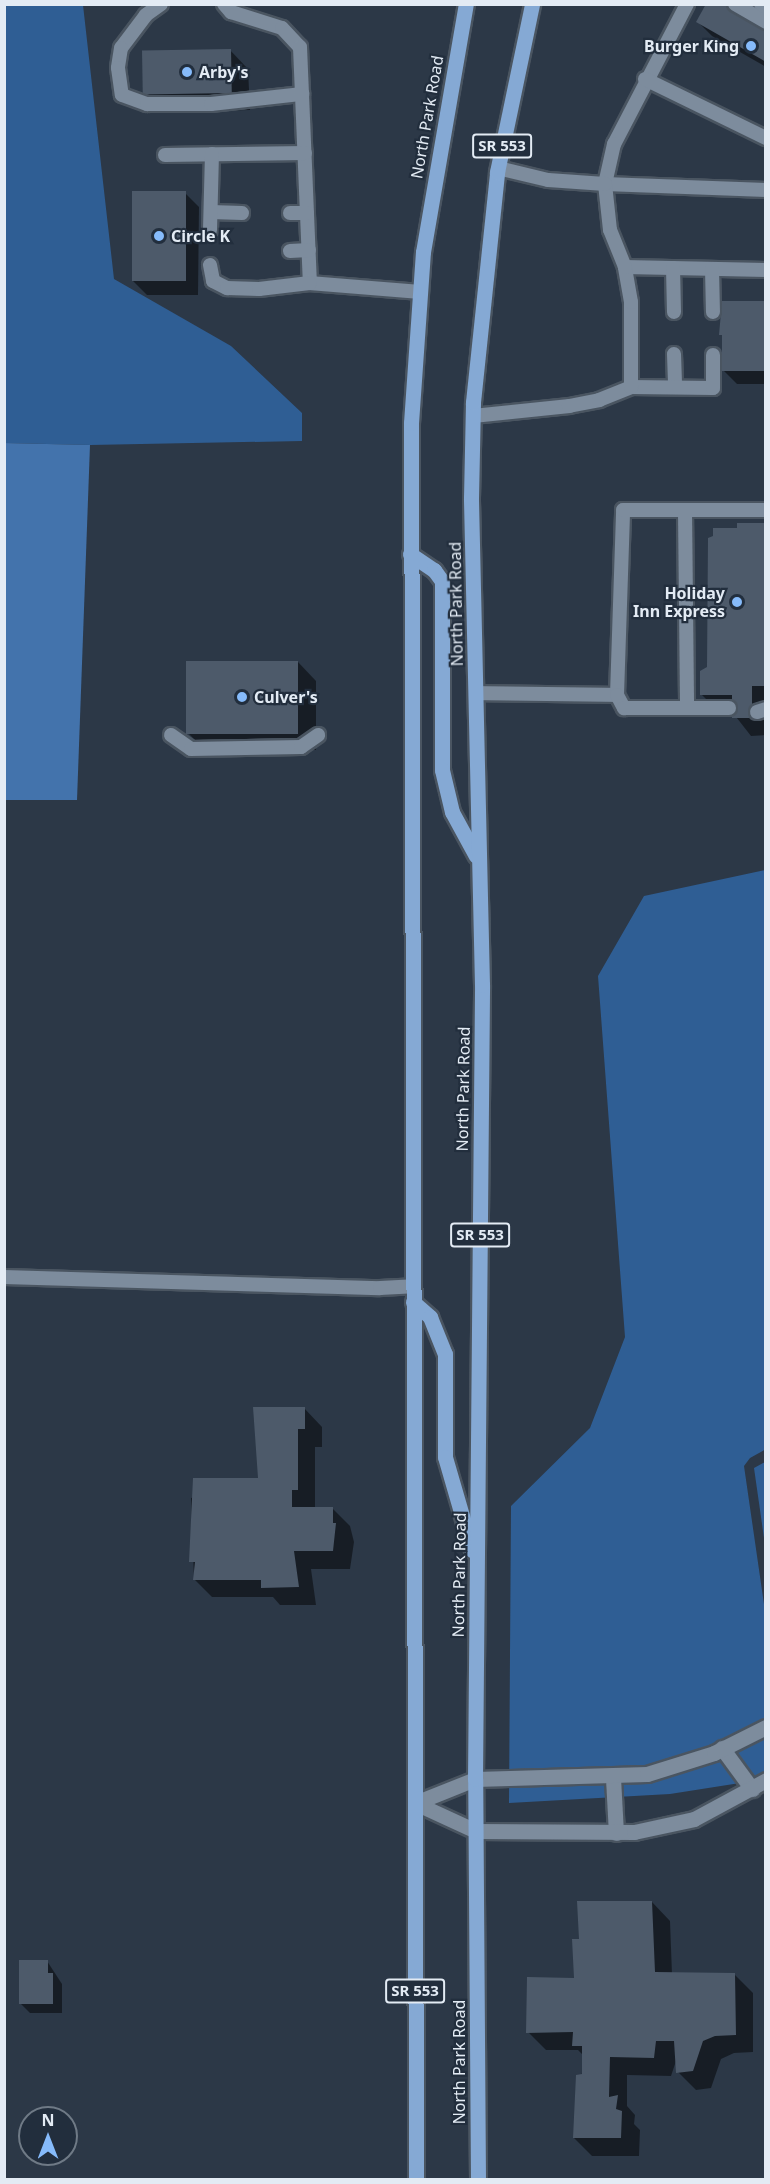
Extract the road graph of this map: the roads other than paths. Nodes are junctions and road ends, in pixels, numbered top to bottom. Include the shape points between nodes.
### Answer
1 (161, 4) edge
2 (224, 4) edge
3 (466, 4) edge
4 (532, 4) edge
5 (687, 4) edge
6 (735, 4) edge
7 (761, 4) edge
8 (765, 7) edge
9 (765, 22) edge
10 (645, 79) junction
11 (302, 94) junction
12 (765, 138) edge
13 (305, 153) junction
14 (212, 154) junction
15 (165, 155) dead end
16 (498, 168) junction
17 (605, 184) junction
18 (765, 190) edge
19 (211, 212) junction
20 (242, 213) dead end
21 (290, 213) dead end
22 (307, 213) junction
23 (210, 230) dead end
24 (309, 250) junction
25 (290, 251) dead end
26 (210, 265) dead end
27 (625, 267) junction
28 (673, 268) junction
29 (712, 269) junction
30 (765, 270) edge
31 (310, 283) junction
32 (420, 292) junction
33 (674, 312) dead end
34 (713, 312) dead end
35 (674, 354) dead end
36 (713, 356) dead end
37 (631, 387) junction
38 (675, 387) junction
39 (473, 416) junction
40 (685, 510) junction
41 (765, 510) edge
42 (410, 554) junction
43 (476, 693) junction
44 (617, 694) junction
45 (687, 708) junction
46 (729, 708) dead end
47 (171, 735) dead end
48 (318, 735) dead end
49 (477, 859) junction
50 (4, 1277) edge
51 (412, 1286) junction
52 (412, 1302) junction
53 (477, 1567) junction
54 (765, 1727) edge
55 (722, 1748) junction
56 (613, 1778) junction
57 (475, 1779) junction
58 (765, 1780) edge
59 (752, 1789) junction
60 (415, 1803) junction
61 (476, 1831) junction
62 (616, 1833) junction
63 (416, 2180) edge
64 (478, 2180) edge

1 - 11 lane via 146,15 121,48 118,68 122,95 147,105 211,104
2 - 11 lane via 231,12 282,28 300,47
3 - 32 main road, North Park Road / SR 553 via 435,169
4 - 16 main road, North Park Road / SR 553
5 - 10 lane
6 - 9 lane
7 - 8 lane
10 - 12 lane
10 - 17 lane via 614,144
11 - 13 lane
13 - 14 lane
13 - 22 lane
14 - 15 lane
14 - 19 lane
16 - 17 lane via 548,180
16 - 39 main road, North Park Road / SR 553 via 482,290
17 - 18 lane
17 - 27 lane via 610,230
19 - 20 lane
19 - 23 lane
21 - 22 lane
22 - 24 lane
24 - 25 lane
24 - 31 lane
26 - 31 lane via 213,281 228,288
27 - 28 lane
27 - 37 lane via 633,326
28 - 29 lane
28 - 33 lane
29 - 30 lane
29 - 34 lane
31 - 32 lane
32 - 42 main road, North Park Road / SR 553 via 411,423
35 - 38 lane
36 - 38 lane via 713,388
37 - 38 lane
37 - 39 lane via 599,400 569,406
39 - 43 main road, North Park Road / SR 553
40 - 41 lane
40 - 44 lane via 622,510
40 - 45 lane
42 - 49 main road via 434,570 442,581 442,770 452,812
42 - 51 main road, North Park Road / SR 553
43 - 44 lane
43 - 49 main road, North Park Road / SR 553
44 - 45 lane via 624,708
45 - 46 lane
47 - 48 lane via 191,749 301,747
49 - 53 main road, North Park Road / SR 553 via 482,985
50 - 51 lane
51 - 52 main road, North Park Road / SR 553
52 - 53 main road via 430,1317 445,1354 445,1457
52 - 60 main road, North Park Road / SR 553
53 - 57 main road, North Park Road / SR 553
54 - 55 street
55 - 56 street via 675,1768
55 - 59 street
56 - 57 street
56 - 62 street
57 - 60 street
57 - 61 main road, North Park Road / SR 553
58 - 59 street
59 - 62 street via 694,1819 665,1828
60 - 61 street
60 - 63 main road, North Park Road / SR 553
61 - 62 street
61 - 64 main road, North Park Road / SR 553

